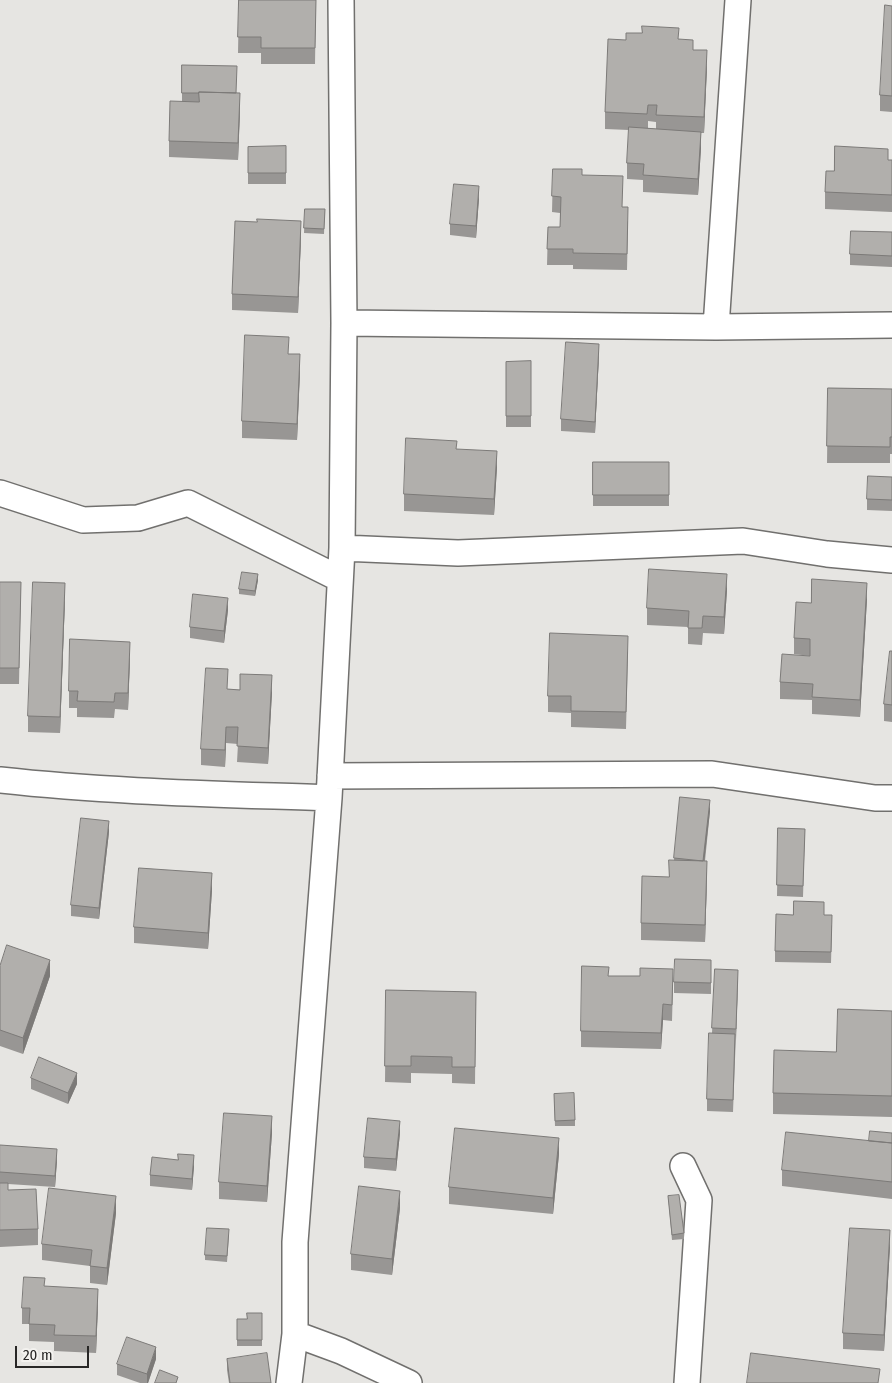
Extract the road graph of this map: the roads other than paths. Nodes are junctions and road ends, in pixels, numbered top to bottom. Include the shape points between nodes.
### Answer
1 (341, 0) edge
2 (738, 0) edge
3 (344, 322) junction
4 (892, 325) edge
5 (716, 327) junction
6 (0, 493) edge
7 (342, 548) junction
8 (892, 560) edge
9 (340, 579) junction
10 (0, 780) edge
11 (330, 787) junction
12 (892, 798) edge
13 (683, 1166) dead end
14 (294, 1334) junction
15 (289, 1383) edge
16 (410, 1383) edge
17 (687, 1383) edge

1 - 3 street
2 - 5 street
3 - 5 street
3 - 7 street
4 - 5 street
6 - 9 street via 83,520 138,518 188,503
7 - 8 street via 458,553 743,541
7 - 9 street
9 - 11 street
10 - 11 street via 196,794
11 - 12 street via 712,774
11 - 14 street via 295,1242
13 - 17 street via 699,1200
14 - 15 street
14 - 16 street via 341,1351

